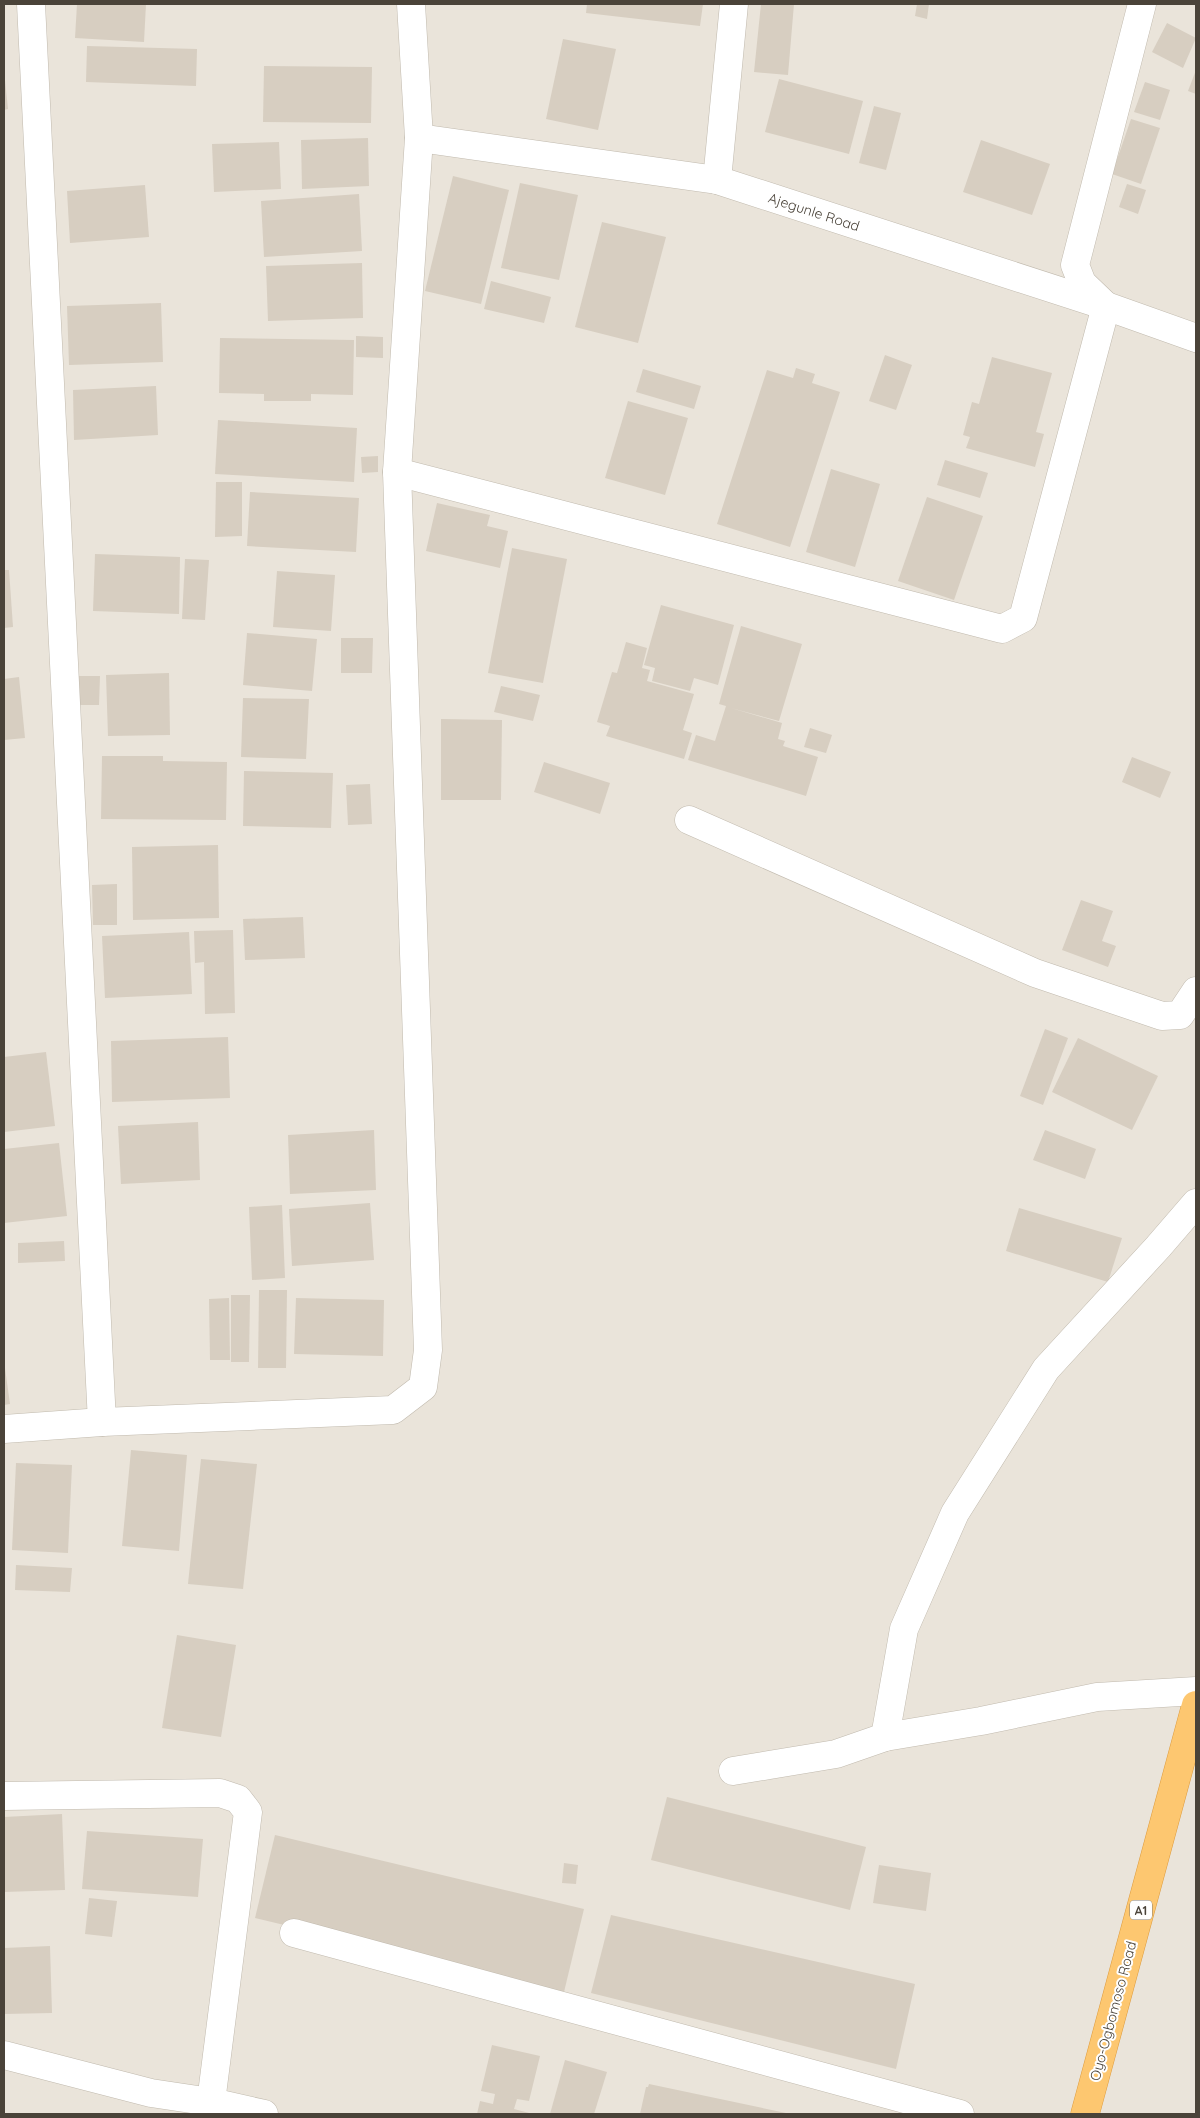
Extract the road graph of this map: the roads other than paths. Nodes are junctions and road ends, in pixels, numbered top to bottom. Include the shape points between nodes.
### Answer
1 (31, 4) edge
2 (411, 4) edge
3 (734, 4) edge
4 (1142, 4) edge
5 (419, 138) junction
6 (717, 180) junction
7 (1106, 306) junction
8 (1196, 338) edge
9 (397, 472) junction
10 (688, 820) dead end
11 (1196, 991) edge
12 (1196, 1202) edge
13 (102, 1422) junction
14 (4, 1429) edge
15 (1196, 1691) edge
16 (1196, 1705) edge
17 (885, 1737) junction
18 (733, 1771) dead end
19 (4, 1796) edge
20 (294, 1934) dead end
21 (4, 2055) edge
22 (211, 2102) junction
23 (148, 2103) edge
24 (264, 2114) edge
25 (960, 2114) edge
26 (1085, 2114) edge

1 - 13 street
2 - 5 street
3 - 6 street
4 - 7 street via 1074,265 1082,283
5 - 6 street, Ajegunle Road
5 - 9 street
6 - 7 street, Ajegunle Road
7 - 8 street, Ajegunle Road
7 - 9 street via 1023,618 1002,630
9 - 13 street via 427,1340 423,1387 393,1410
10 - 11 street via 1035,973 1162,1016 1180,1015
12 - 17 street via 1046,1369 955,1513 904,1630
13 - 14 street
15 - 17 street via 1097,1696 981,1722
16 - 26 highway, Oyo-Ogbomoso Road / A1
17 - 18 street via 836,1754
19 - 22 street via 220,1793 238,1799 248,1812
20 - 25 street
21 - 23 street
22 - 23 street
22 - 24 street

